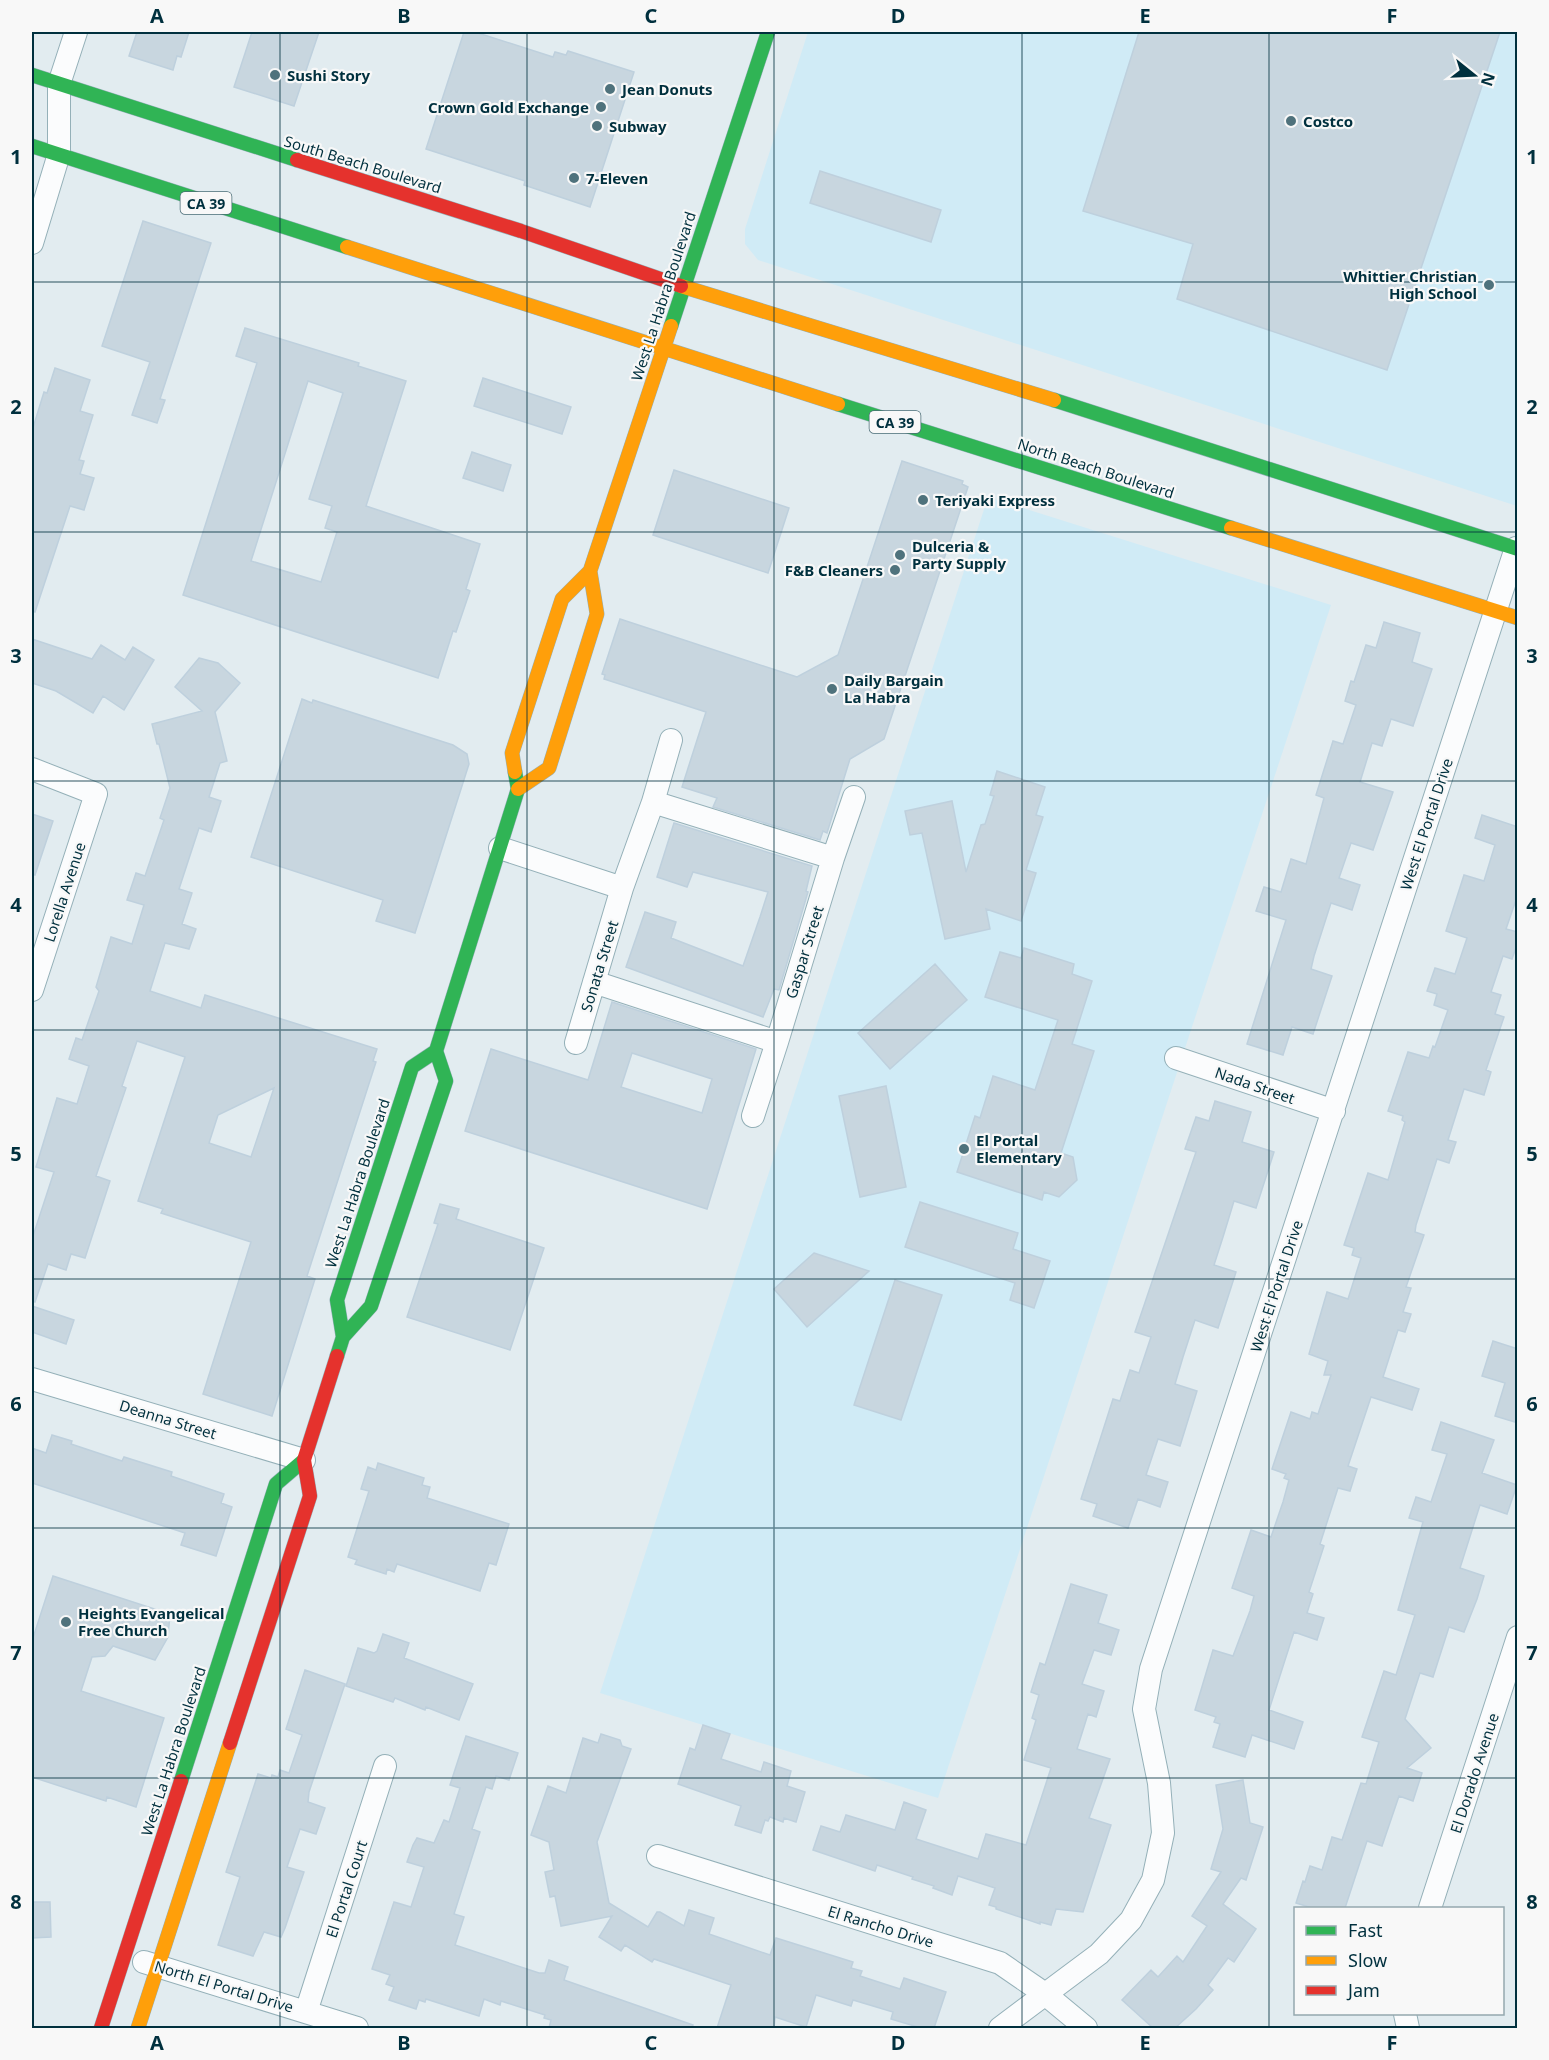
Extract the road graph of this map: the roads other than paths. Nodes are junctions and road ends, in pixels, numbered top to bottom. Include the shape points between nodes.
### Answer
1 (76, 32) edge
2 (768, 32) edge
3 (32, 75) edge
4 (59, 84) junction
5 (32, 146) edge
6 (59, 154) junction
7 (32, 243) edge
8 (684, 287) junction
9 (664, 348) junction
10 (1517, 548) edge
11 (590, 571) junction
12 (1495, 611) junction
13 (1518, 618) edge
14 (672, 740) dead end
15 (32, 769) edge
16 (518, 789) junction
17 (854, 797) dead end
18 (653, 801) junction
19 (500, 848) junction
20 (833, 858) junction
21 (622, 888) junction
22 (594, 982) junction
23 (32, 990) edge
24 (777, 1042) junction
25 (576, 1043) dead end
26 (436, 1051) junction
27 (1176, 1058) dead end
28 (1334, 1111) junction
29 (753, 1116) dead end
30 (343, 1338) junction
31 (32, 1379) edge
32 (304, 1460) junction
33 (1518, 1637) edge
34 (385, 1766) dead end
35 (658, 1856) dead end
36 (1430, 1907) edge
37 (125, 1956) junction
38 (159, 1966) junction
39 (1045, 1994) junction
40 (306, 2012) junction
41 (101, 2028) edge
42 (138, 2028) edge
43 (357, 2028) edge
44 (1000, 2028) edge
45 (1086, 2028) edge

1 - 4 street
2 - 8 main road, West La Habra Boulevard
3 - 4 main road, South Beach Boulevard
4 - 6 street
4 - 8 main road, South Beach Boulevard
5 - 6 main road, CA 39
6 - 7 street
6 - 9 main road, CA 39
8 - 9 main road, West La Habra Boulevard
8 - 10 main road
9 - 11 main road, West La Habra Boulevard
9 - 12 main road, North Beach Boulevard / CA 39
10 - 12 street, West El Portal Drive
11 - 16 main road, West La Habra Boulevard via 562,599 512,753
11 - 16 main road, West La Habra Boulevard via 597,614 549,768
12 - 13 main road, North Beach Boulevard / CA 39
12 - 28 street, West El Portal Drive
14 - 18 street, Sonata Street
15 - 23 street, Lorella Avenue via 96,794
16 - 19 main road, West La Habra Boulevard
17 - 20 street, Gaspar Street
18 - 20 street
18 - 21 street, Sonata Street
19 - 21 street
19 - 26 main road, West La Habra Boulevard
20 - 24 street, Gaspar Street
21 - 22 street, Sonata Street
22 - 24 street
22 - 25 street, Sonata Street
24 - 29 street, Gaspar Street
26 - 30 main road, West La Habra Boulevard via 446,1081 371,1305
26 - 30 main road, West La Habra Boulevard via 412,1067 336,1299
27 - 28 street, Nada Street
28 - 39 street, West El Portal Drive via 1151,1669 1144,1709 1159,1784 1163,1833 1154,1880 1131,1920 1099,1954
30 - 32 main road, West La Habra Boulevard
31 - 32 street, Deanna Street
32 - 37 main road, West La Habra Boulevard via 276,1484
32 - 38 main road, West La Habra Boulevard via 310,1496
33 - 36 street, El Dorado Avenue
34 - 40 street, El Portal Court
35 - 39 street, El Rancho Drive via 1000,1963
37 - 38 street, North El Portal Drive
37 - 41 main road, West La Habra Boulevard
38 - 40 street, North El Portal Drive
38 - 42 main road, West La Habra Boulevard
39 - 44 street
39 - 45 street, El Rancho Drive
40 - 43 street, North El Portal Drive

